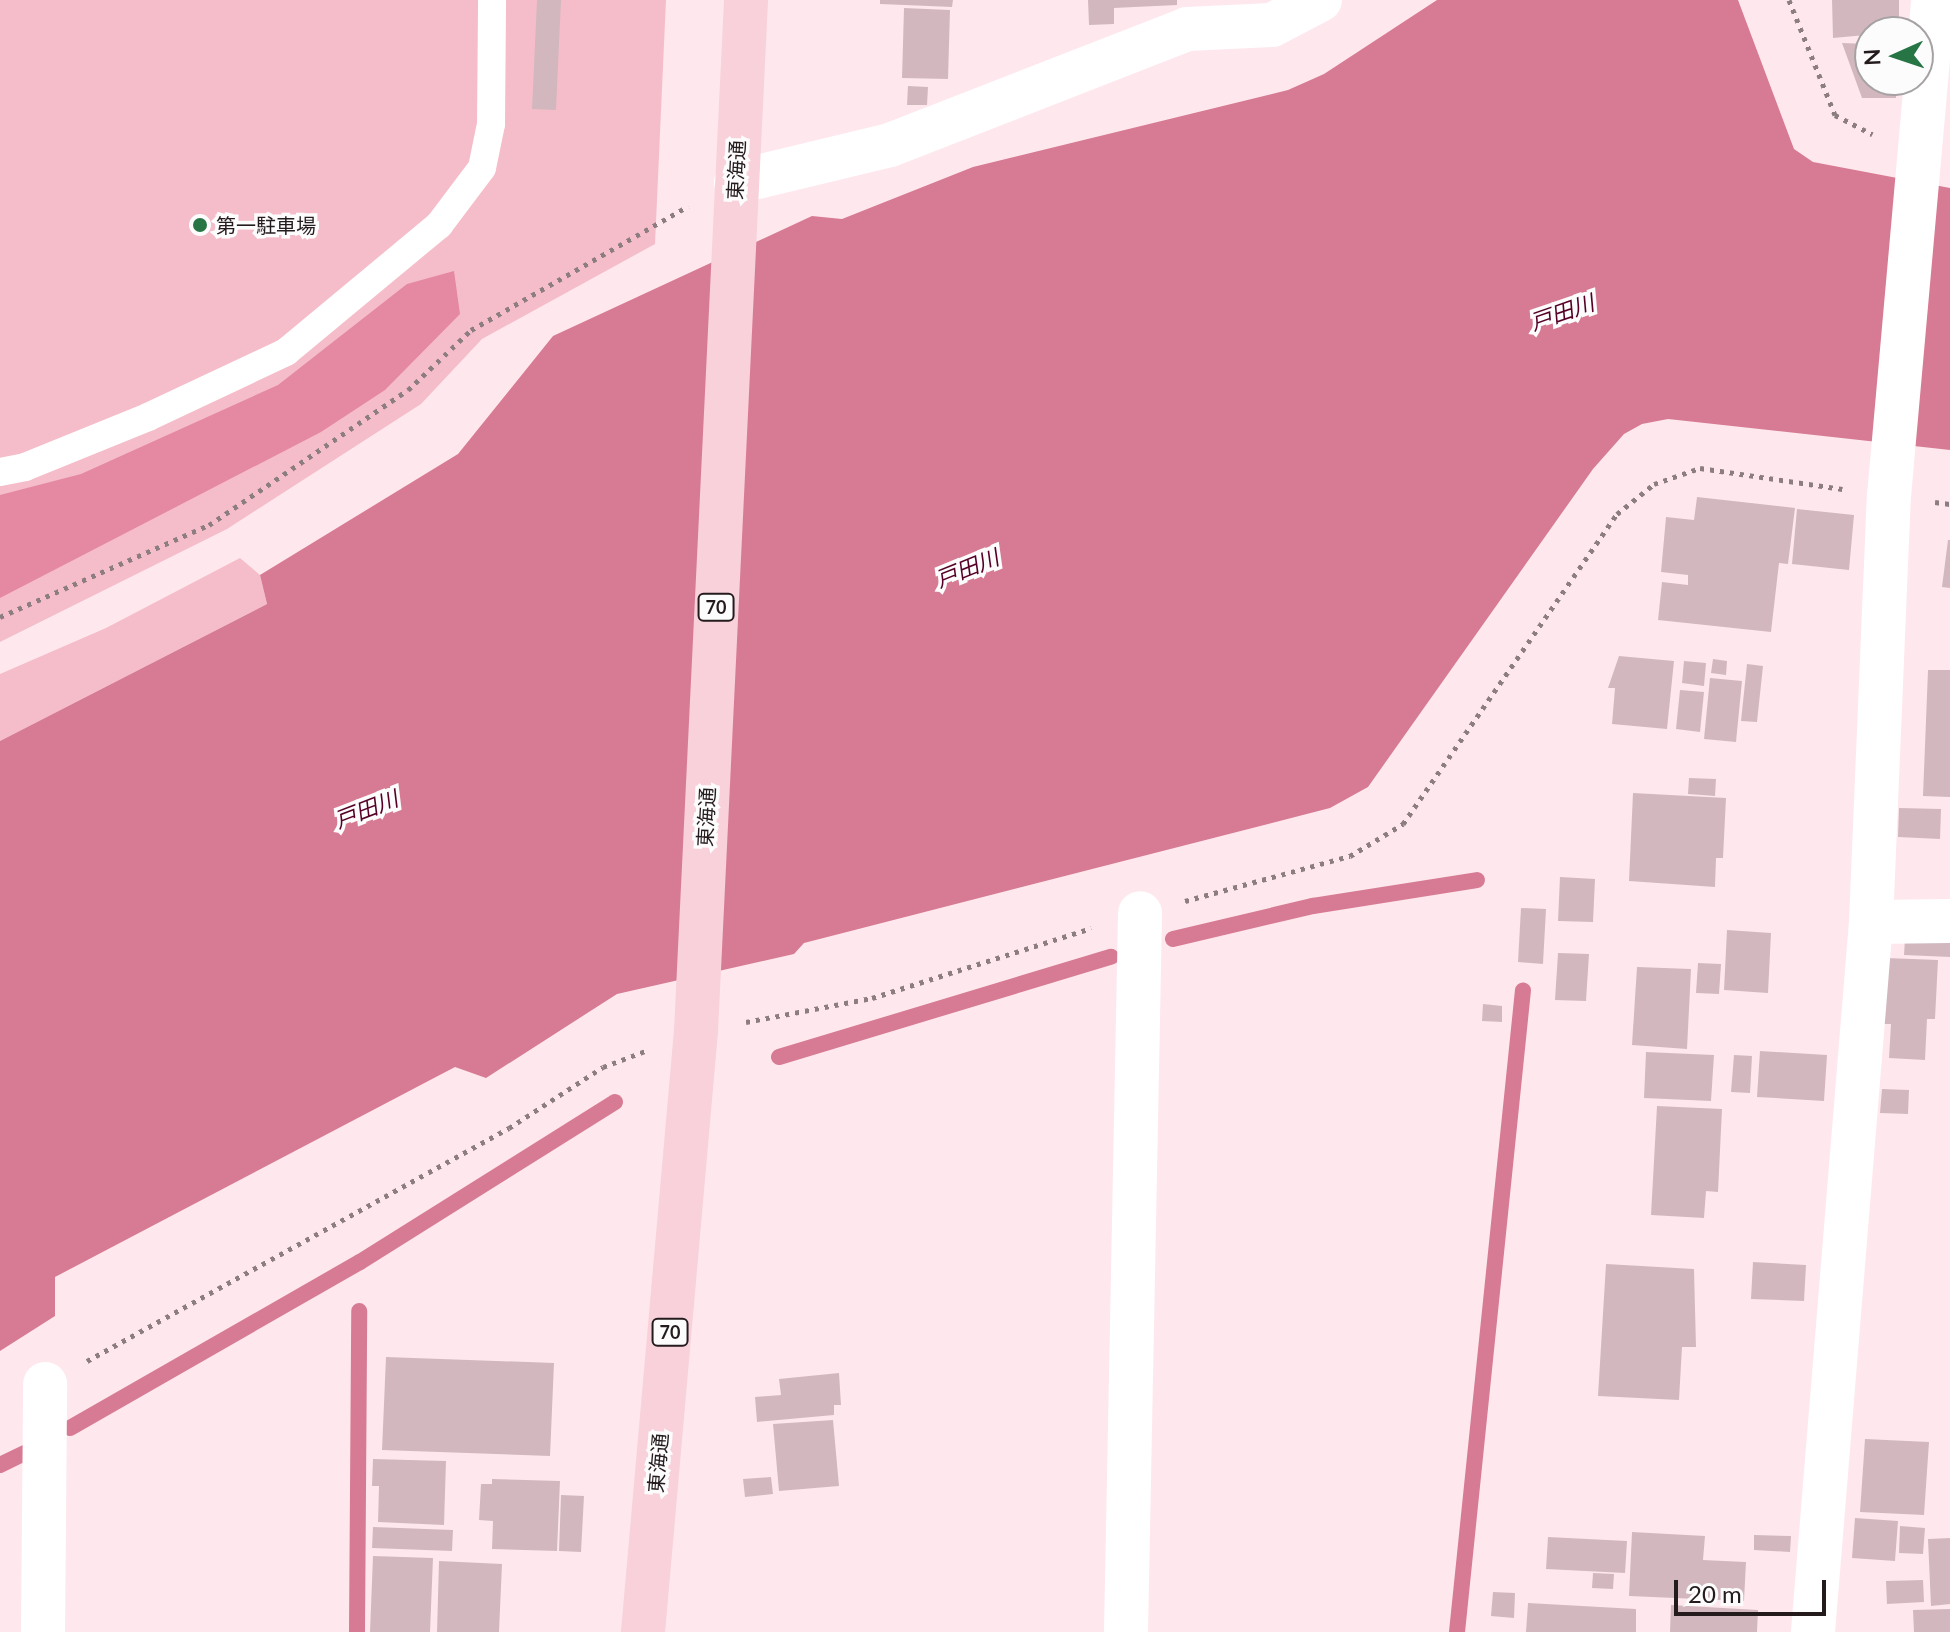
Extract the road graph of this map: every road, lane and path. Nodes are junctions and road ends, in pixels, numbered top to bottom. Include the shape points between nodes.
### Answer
1 (492, 0) edge
2 (746, 0) edge
3 (1320, 0) edge
4 (1789, 0) edge
5 (1933, 0) edge
6 (1939, 89) edge
7 (1923, 152) junction
8 (736, 182) junction
9 (0, 472) edge
10 (1890, 488) junction
11 (0, 617) edge
12 (1140, 913) junction
13 (1950, 921) edge
14 (1871, 922) junction
15 (696, 1031) junction
16 (45, 1384) joint
17 (43, 1632) edge
18 (643, 1632) edge
19 (1126, 1632) edge
20 (1813, 1632) edge

1 - 9 lane via 491,124 482,168 439,225 286,352 148,417 25,467
2 - 8 main road, 東海通 / 70
3 - 8 street via 1272,25 1187,29 890,145
4 - 7 path via 1835,115 1864,133
5 - 6 street
6 - 7 street
7 - 10 street
8 - 11 path via 471,330 408,390 209,525
8 - 15 main road, 東海通 / 70
10 - 12 path via 1700,468 1654,484 1617,514 1403,824 1350,856
10 - 14 street
12 - 15 path via 872,998
12 - 19 street
13 - 14 street
14 - 20 street
15 - 16 path via 603,1067 509,1128
15 - 18 main road, 東海通 / 70
16 - 17 street

